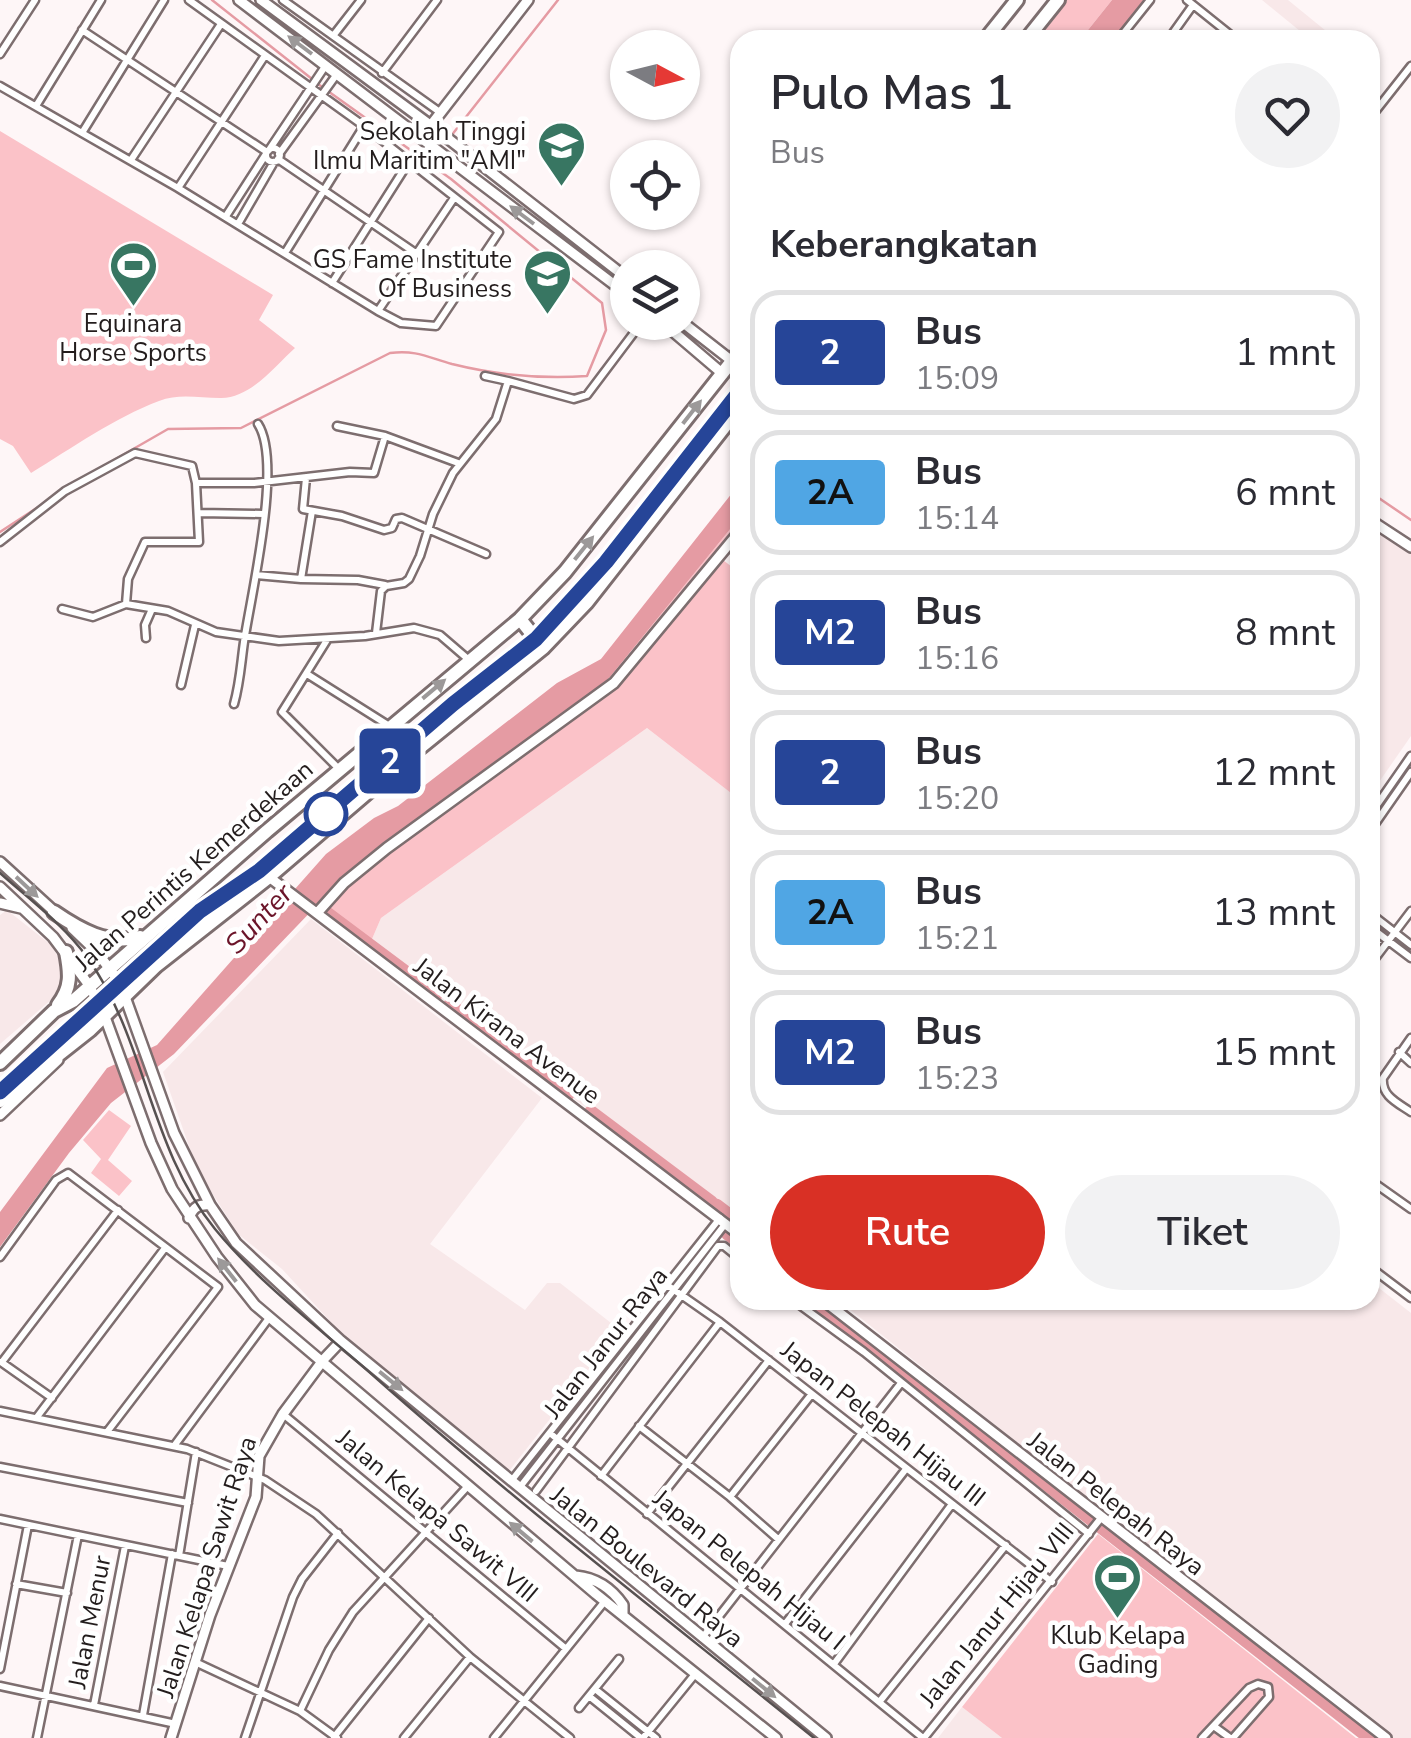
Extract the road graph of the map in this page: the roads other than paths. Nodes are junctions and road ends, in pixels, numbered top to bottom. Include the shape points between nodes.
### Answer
1 (35, 0) edge
2 (101, 0) edge
3 (164, 0) edge
4 (189, 0) edge
5 (239, 0) edge
6 (261, 0) edge
7 (284, 0) edge
8 (361, 0) edge
9 (437, 0) edge
10 (528, 0) edge
11 (1016, 0) edge
12 (1058, 0) edge
13 (1150, 0) edge
14 (1190, 2) edge
15 (294, 3) edge
16 (221, 24) junction
17 (82, 30) junction
18 (993, 30) edge
19 (1034, 30) edge
20 (1126, 30) edge
21 (1174, 30) edge
22 (1225, 30) edge
23 (333, 36) junction
24 (0, 54) edge
25 (264, 57) junction
26 (127, 62) junction
27 (1411, 66) edge
28 (324, 68) junction
29 (382, 73) junction
30 (335, 76) junction
31 (0, 86) edge
32 (311, 86) junction
33 (175, 92) junction
34 (321, 93) junction
35 (1380, 105) edge
36 (36, 106) junction
37 (441, 113) junction
38 (221, 123) junction
39 (432, 125) junction
40 (364, 126) junction
41 (82, 133) junction
42 (267, 152) junction
43 (277, 158) junction
44 (130, 160) junction
45 (410, 160) junction
46 (178, 188) junction
47 (325, 188) junction
48 (454, 198) junction
49 (226, 216) junction
50 (370, 221) junction
51 (238, 224) junction
52 (285, 254) junction
53 (417, 254) junction
54 (610, 265) edge
55 (610, 281) edge
56 (332, 282) junction
57 (378, 311) junction
58 (700, 333) edge
59 (629, 340) edge
60 (683, 340) edge
61 (730, 352) edge
62 (730, 364) edge
63 (723, 374) junction
64 (485, 376) dead end
65 (508, 381) junction
66 (730, 420) edge
67 (258, 424) dead end
68 (337, 426) dead end
69 (385, 436) junction
70 (458, 463) junction
71 (306, 478) junction
72 (267, 482) junction
73 (196, 483) junction
74 (312, 511) junction
75 (200, 513) junction
76 (263, 514) junction
77 (1380, 527) edge
78 (428, 529) junction
79 (0, 542) edge
80 (730, 543) edge
81 (1411, 547) edge
82 (486, 554) dead end
83 (256, 575) junction
84 (301, 579) junction
85 (386, 586) junction
86 (126, 604) junction
87 (62, 609) dead end
88 (152, 609) junction
89 (520, 619) junction
90 (196, 625) junction
91 (376, 633) junction
92 (245, 636) junction
93 (146, 638) dead end
94 (328, 639) junction
95 (543, 648) junction
96 (469, 660) junction
97 (307, 674) junction
98 (180, 685) dead end
99 (234, 704) dead end
100 (392, 727) junction
101 (1411, 756) edge
102 (340, 771) junction
103 (1411, 772) edge
104 (1380, 800) edge
105 (1380, 817) edge
106 (0, 862) edge
107 (268, 877) junction
108 (0, 887) edge
109 (11, 896) junction
110 (0, 903) edge
111 (24, 908) junction
112 (316, 911) junction
113 (1411, 911) edge
114 (54, 912) junction
115 (1380, 921) edge
116 (1395, 932) junction
117 (148, 934) junction
118 (1380, 934) edge
119 (1389, 941) junction
120 (1411, 945) edge
121 (66, 952) junction
122 (1380, 952) edge
123 (1411, 958) edge
124 (109, 967) junction
125 (88, 985) junction
126 (126, 995) junction
127 (54, 1011) junction
128 (105, 1017) junction
129 (1411, 1038) edge
130 (66, 1050) junction
131 (1399, 1052) junction
132 (0, 1063) edge
133 (1411, 1063) edge
134 (0, 1101) edge
135 (1411, 1111) edge
136 (0, 1115) edge
137 (1380, 1187) edge
138 (210, 1205) junction
139 (118, 1210) junction
140 (1411, 1210) edge
141 (189, 1218) junction
142 (723, 1221) junction
143 (730, 1227) edge
144 (165, 1248) junction
145 (730, 1251) edge
146 (0, 1257) edge
147 (1380, 1275) edge
148 (672, 1285) junction
149 (684, 1295) junction
150 (1411, 1298) edge
151 (807, 1310) edge
152 (836, 1310) edge
153 (269, 1318) junction
154 (720, 1322) junction
155 (341, 1341) junction
156 (768, 1360) junction
157 (322, 1361) junction
158 (1, 1362) edge
159 (900, 1383) junction
160 (812, 1395) junction
161 (52, 1398) junction
162 (0, 1411) edge
163 (283, 1414) junction
164 (37, 1417) junction
165 (640, 1426) junction
166 (107, 1432) junction
167 (859, 1432) junction
168 (554, 1436) junction
169 (174, 1446) junction
170 (568, 1450) junction
171 (196, 1452) junction
172 (686, 1464) junction
173 (0, 1467) edge
174 (906, 1469) junction
175 (600, 1476) junction
176 (258, 1477) junction
177 (515, 1485) junction
178 (467, 1487) junction
179 (536, 1491) dead end
180 (730, 1497) junction
181 (188, 1503) junction
182 (952, 1504) junction
183 (647, 1514) junction
184 (0, 1519) edge
185 (1101, 1519) junction
186 (28, 1525) junction
187 (1090, 1532) junction
188 (338, 1533) junction
189 (426, 1533) junction
190 (78, 1535) junction
191 (778, 1539) junction
192 (1006, 1545) junction
193 (126, 1546) junction
194 (175, 1555) junction
195 (228, 1566) junction
196 (626, 1576) junction
197 (386, 1577) junction
198 (1052, 1582) junction
199 (16, 1584) junction
200 (740, 1588) junction
201 (66, 1592) junction
202 (608, 1596) junction
203 (429, 1618) junction
204 (784, 1624) junction
205 (702, 1638) junction
206 (565, 1648) junction
207 (470, 1656) junction
208 (620, 1659) dead end
209 (195, 1662) junction
210 (834, 1664) junction
211 (0, 1669) edge
212 (696, 1672) junction
213 (0, 1686) edge
214 (592, 1692) junction
215 (260, 1694) junction
216 (46, 1695) junction
217 (524, 1701) junction
218 (880, 1701) junction
219 (94, 1705) junction
220 (579, 1708) dead end
221 (300, 1711) junction
222 (143, 1715) junction
223 (176, 1724) junction
224 (1216, 1727) junction
225 (644, 1736) edge
226 (335, 1737) edge
227 (37, 1738) edge
228 (171, 1738) edge
229 (245, 1738) edge
230 (404, 1738) edge
231 (494, 1738) edge
232 (570, 1738) edge
233 (656, 1738) edge
234 (776, 1738) edge
235 (826, 1738) edge
236 (924, 1738) edge
237 (1202, 1738) edge
238 (1232, 1738) edge
239 (1386, 1738) edge

1 - 24 street
2 - 17 street
3 - 26 street
4 - 16 street
28 -> 5 street
6 - 39 street
7 - 15 street
8 - 23 street
9 - 29 street
10 - 37 street
11 - 18 highway
12 - 19 highway
13 - 20 street
14 - 21 street
14 - 22 street
15 - 23 street
16 - 25 street
16 - 33 street
17 - 26 street
17 - 36 street
23 - 29 street
25 - 32 street
25 - 38 street
26 - 33 street
26 - 41 street
27 - 35 street
28 - 30 street
28 - 32 street
29 - 37 street
30 - 34 street
55 -> 30 street
31 - 36 street
32 - 34 street
32 - 42 street
33 - 38 street
33 - 44 street
34 - 40 street
34 - 43 street
36 - 41 street
37 - 39 street
38 - 42 street
38 - 46 street
39 - 54 street
40 - 45 street
40 - 47 street
41 - 44 street
42 - 43 street via 269,161
42 - 49 street
43 - 47 street
43 - 51 street
44 - 46 street
45 - 48 street
45 - 50 street
46 - 49 street
47 - 50 street
47 - 52 street
48 - 53 street
48 - 57 street via 498,237 436,326 401,323
49 - 51 street
50 - 53 street
50 - 56 street
51 - 52 street
52 - 56 street
53 - 57 street
56 - 57 street
58 - 61 street
59 - 65 street via 582,398
60 - 63 street
62 - 63 highway, Jalan Perintis Kemerdekaan
89 -> 63 highway, Jalan Perintis Kemerdekaan
64 - 65 street
65 - 70 street via 496,419
66 - 95 highway, Jalan Perintis Kemerdekaan
67 - 72 street via 266,442
68 - 69 street
69 - 70 street
69 - 71 street via 374,473
70 - 78 street
71 - 72 street
71 - 74 street via 302,508
72 - 73 street
72 - 76 street
73 - 75 street
73 - 79 street via 192,466 135,453 65,490
74 - 78 street via 384,530 398,518
74 - 84 street
75 - 76 street
75 - 86 street via 198,543 145,542 128,579
76 - 83 street
77 - 81 street
78 - 82 street
78 - 85 street via 409,579
80 - 112 street via 614,683 387,848
83 - 84 street
83 - 92 street
84 - 85 street
85 - 91 street
86 - 87 street via 93,617
86 - 88 street
88 - 90 street
88 - 93 street
89 - 95 highway
89 - 96 highway, Jalan Perintis Kemerdekaan
90 - 92 street
90 - 98 street
91 - 94 street
91 - 96 street via 432,631
92 - 94 street
92 - 99 street
94 - 97 street
95 - 107 highway, Jalan Perintis Kemerdekaan
100 -> 96 highway, Jalan Perintis Kemerdekaan
97 - 100 street
97 - 102 street via 282,712
100 - 102 highway, Jalan Perintis Kemerdekaan
101 - 104 street
102 - 117 highway, Jalan Perintis Kemerdekaan
103 - 105 street
106 -> 114 street, Jalan Boulevard Raya
107 - 112 street, Jalan Kirana Avenue
107 - 126 highway, Jalan Perintis Kemerdekaan
108 - 109 street, Jalan Boulevard Raya
109 - 110 street
109 - 111 street, Jalan Boulevard Raya
110 - 111 street
111 - 121 street, Jalan Boulevard Raya
112 - 142 street, Jalan Kirana Avenue
113 - 116 street
114 - 117 highway via 106,938
114 - 124 street, Jalan Boulevard Raya
115 - 116 street
116 - 119 street
116 - 120 street
117 - 124 highway, Jalan Perintis Kemerdekaan
118 - 119 street
119 - 122 street
119 - 123 street
121 - 125 street, Jalan Boulevard Raya
121 - 127 highway via 68,988
124 - 125 highway, Jalan Perintis Kemerdekaan
124 - 126 street, Jalan Boulevard Raya
125 - 127 highway, Jalan Perintis Kemerdekaan
125 - 128 street, Jalan Boulevard Raya
126 - 128 highway, Jalan Perintis Kemerdekaan
126 - 138 street, Jalan Boulevard Raya via 182,1150
127 - 132 highway, Jalan Perintis Kemerdekaan
128 - 130 highway, Jalan Perintis Kemerdekaan
128 - 141 street, Jalan Boulevard Raya via 135,1104
129 - 131 street
130 - 134 highway, Jalan Perintis Kemerdekaan
130 - 136 street, Jalan Perintis Kemerdekaan
131 - 133 street
131 - 135 street via 1383,1089
137 - 140 street
138 - 141 street via 201,1204
138 - 155 street, Jalan Boulevard Raya via 236,1243
139 - 144 street
139 - 146 street via 65,1174
139 - 158 street
153 -> 141 street, Jalan Boulevard Raya
142 - 143 street
142 - 148 street, Jalan Janur Raya
144 - 161 street
144 - 166 street via 218,1287
145 - 149 street via 718,1246
147 - 150 street
148 - 149 street, Japan Pelepah Hijau III
148 - 168 street, Jalan Janur Raya
149 - 154 street, Japan Pelepah Hijau III
149 - 170 street
151 - 159 street, Jalan Pelepah Raya
152 - 185 street, Jalan Pelepah Raya
153 - 157 street, Jalan Boulevard Raya
153 - 169 street
154 - 156 street, Japan Pelepah Hijau III
154 - 165 street
155 - 157 street, Jalan Kelapa Sawit Raya
155 -> 177 street, Jalan Boulevard Raya
156 - 160 street, Japan Pelepah Hijau III
156 - 172 street
157 - 163 street, Jalan Kelapa Sawit Raya
157 - 178 street, Jalan Boulevard Raya
158 - 161 street
159 - 167 street
159 - 187 street, Jalan Pelepah Raya
160 - 167 street, Japan Pelepah Hijau III
160 - 180 street
161 - 164 street
162 - 164 street
163 - 176 street, Jalan Kelapa Sawit Raya via 259,1456
163 - 189 street, Jalan Kelapa Sawit VIII
164 - 166 street
165 - 172 street
165 - 175 street
166 - 169 street
167 - 174 street, Japan Pelepah Hijau III
167 - 191 street
168 - 170 street, Japan Pelepah Hijau I
168 - 177 street, Jalan Janur Raya
169 - 171 street
170 - 175 street, Japan Pelepah Hijau I
170 - 179 street
171 - 176 street
171 - 181 street
172 - 180 street
172 - 183 street
173 - 181 street
174 - 182 street, Japan Pelepah Hijau III
174 - 204 street
175 - 183 street, Japan Pelepah Hijau I
176 - 188 street
176 - 195 street, Jalan Kelapa Sawit Raya
177 - 196 street, Jalan Boulevard Raya
178 - 189 street
202 -> 178 street, Jalan Boulevard Raya
180 - 191 street
181 - 194 street
182 - 192 street, Japan Pelepah Hijau III
182 - 210 street
183 - 200 street, Japan Pelepah Hijau I
184 - 186 street
185 - 187 street, Jalan Janur Hijau VIII
185 - 239 street, Jalan Pelepah Raya
186 - 190 street
186 - 199 street
187 - 198 street, Jalan Janur Hijau VIII
188 - 197 street
188 - 215 street via 293,1597
189 - 197 street
189 - 206 street, Jalan Kelapa Sawit VIII
190 - 193 street
190 - 201 street
191 - 200 street
192 - 198 street, Japan Pelepah Hijau III
192 - 218 street
193 - 194 street
193 - 219 street, Jalan Menur
194 - 195 street
194 - 222 street
195 - 209 street, Jalan Kelapa Sawit Raya
196 - 202 street
196 - 205 street, Jalan Boulevard Raya
197 - 203 street
197 - 221 street via 337,1635
198 - 236 street, Jalan Janur Hijau VIII
199 - 201 street
199 - 211 street
200 - 204 street, Japan Pelepah Hijau I
200 - 205 street
201 - 216 street
202 - 206 street
202 - 212 street, Jalan Boulevard Raya via 622,1615
203 - 207 street
203 - 226 street
204 - 210 street, Japan Pelepah Hijau I
205 -> 235 street, Jalan Boulevard Raya
206 - 217 street
207 - 217 street
207 - 230 street
208 - 214 street
209 - 215 street
209 - 223 street, Jalan Kelapa Sawit Raya
210 - 218 street, Japan Pelepah Hijau I
212 - 225 street
212 - 234 street, Jalan Boulevard Raya
213 - 216 street
214 - 220 street
214 - 225 street
215 - 221 street
215 - 229 street
216 - 219 street
216 - 227 street
217 - 231 street
217 - 232 street
218 - 236 street, Japan Pelepah Hijau I
219 - 222 street
221 - 226 street
222 - 223 street
223 - 228 street, Jalan Kelapa Sawit Raya
224 - 237 street
224 - 238 street
224 - 238 street via 1249,1688 1268,1687 1269,1697
225 - 233 street

